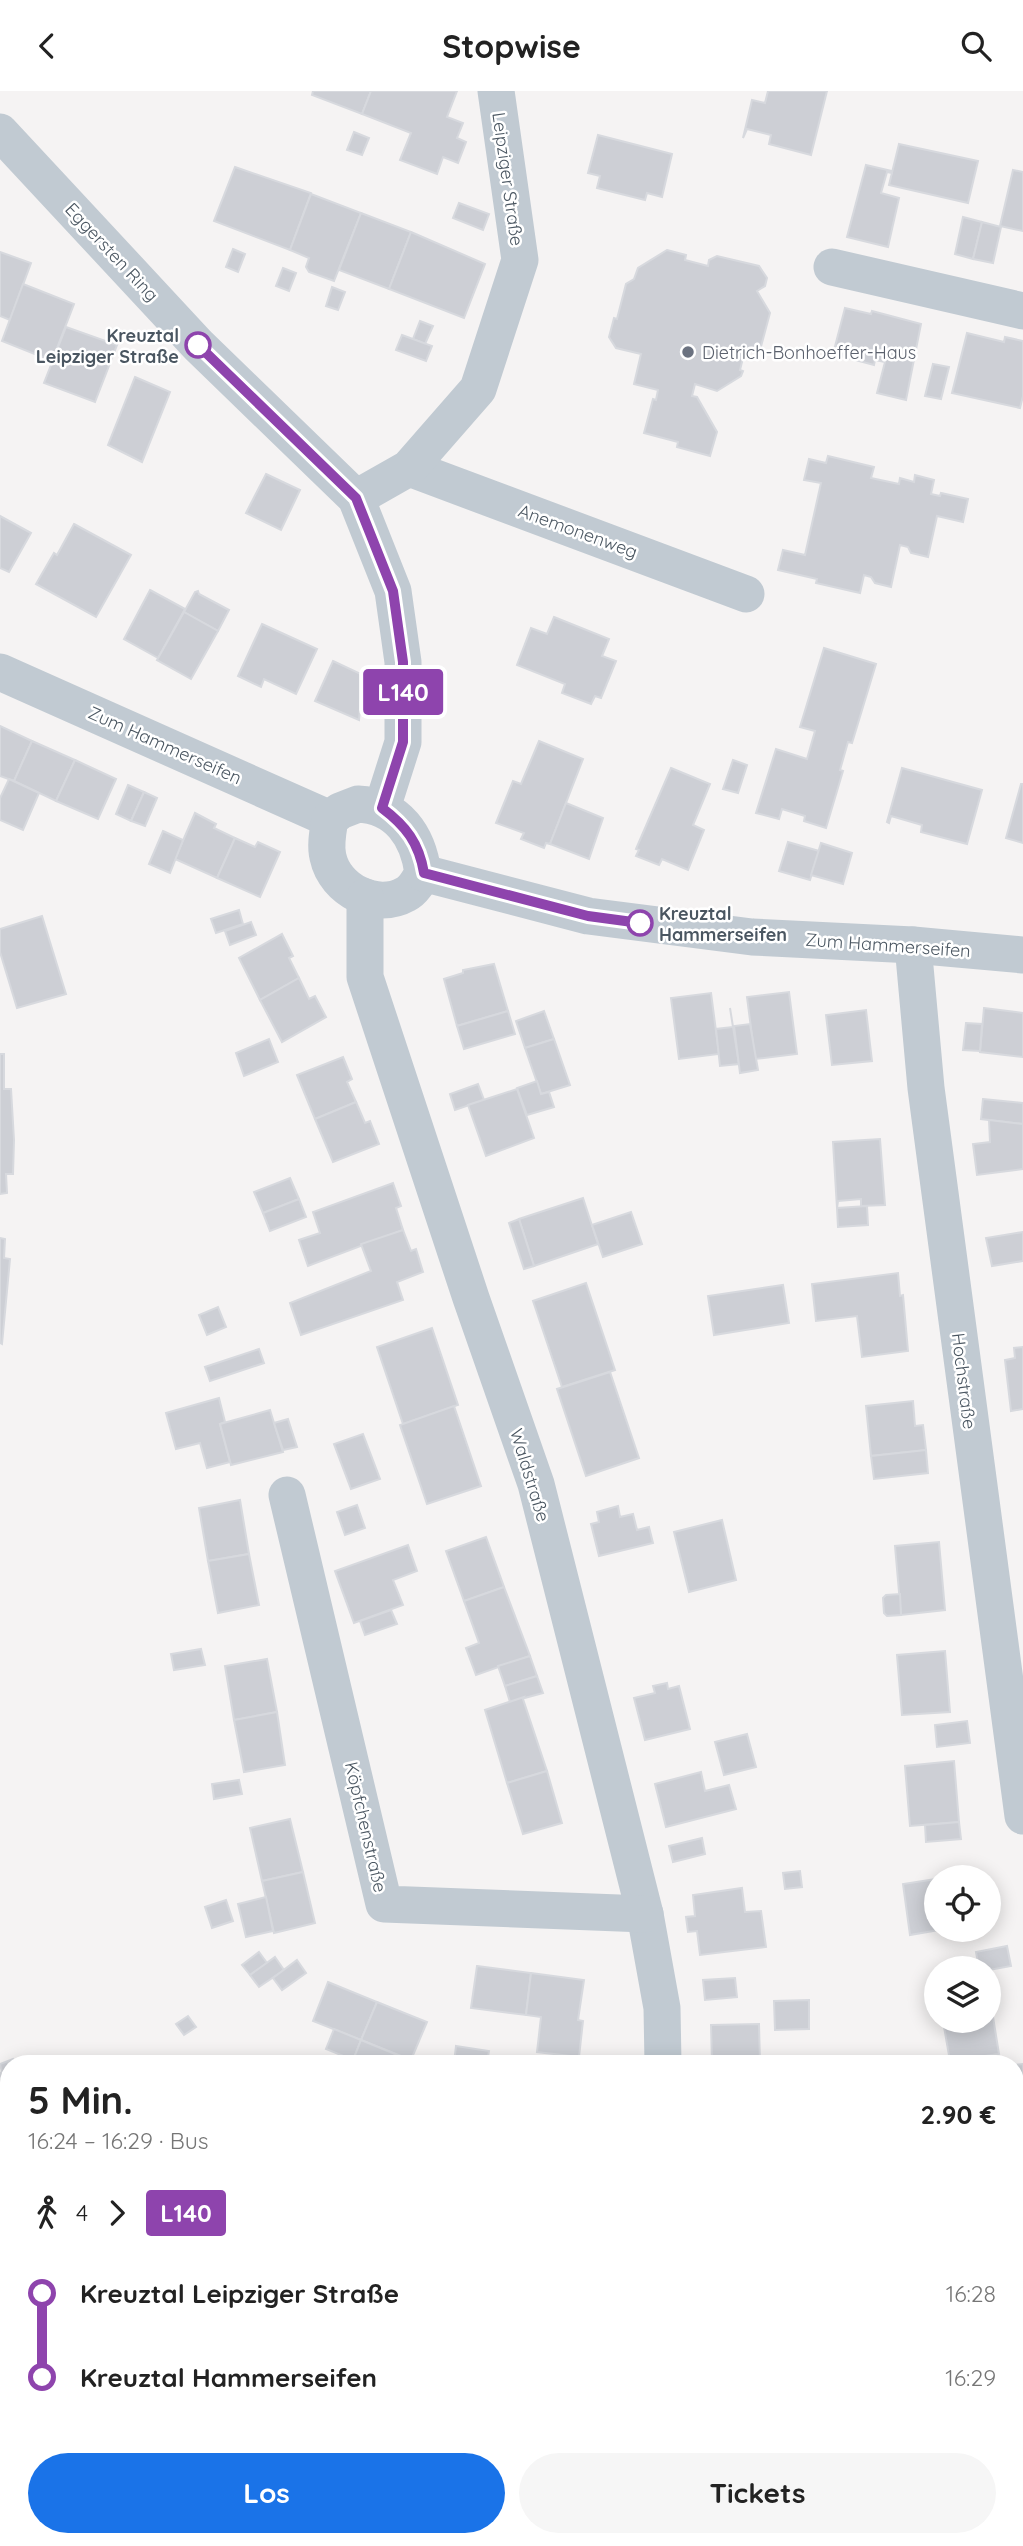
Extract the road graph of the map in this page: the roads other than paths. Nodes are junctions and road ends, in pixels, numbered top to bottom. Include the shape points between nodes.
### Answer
1 (496, 91) edge
2 (0, 132) edge
3 (832, 267) dead end
4 (1023, 311) edge
5 (409, 468) junction
6 (356, 498) junction
7 (746, 594) dead end
8 (0, 672) edge
9 (382, 808) junction
10 (330, 819) junction
11 (424, 873) junction
12 (365, 897) junction
13 (913, 944) junction
14 (1023, 955) edge
15 (287, 1495) dead end
16 (1023, 1816) edge
17 (645, 1914) junction
18 (663, 2055) edge

1 - 5 street, Leipziger Straße via 520,260 478,389
2 - 6 street, Eggersten Ring via 198,345
3 - 4 street
5 - 6 street, Leipziger Straße
5 - 7 street, Anemonenweg
6 - 9 street, Eggersten Ring via 393,591 403,662 403,742
8 - 10 street, Zum Hammerseifen
9 - 10 street via 358,804
9 - 11 street via 411,835
10 - 12 street via 328,857 334,873 351,892
11 - 12 street via 406,895 385,900
11 - 13 street, Zum Hammerseifen via 588,916 752,937
12 - 17 street, Waldstraße via 365,977 536,1484
13 - 14 street, Zum Hammerseifen
13 - 16 street, Hochstraße via 926,1088
15 - 17 street, Köpfchenstraße via 384,1904
17 - 18 street, Waldstraße via 662,2008

